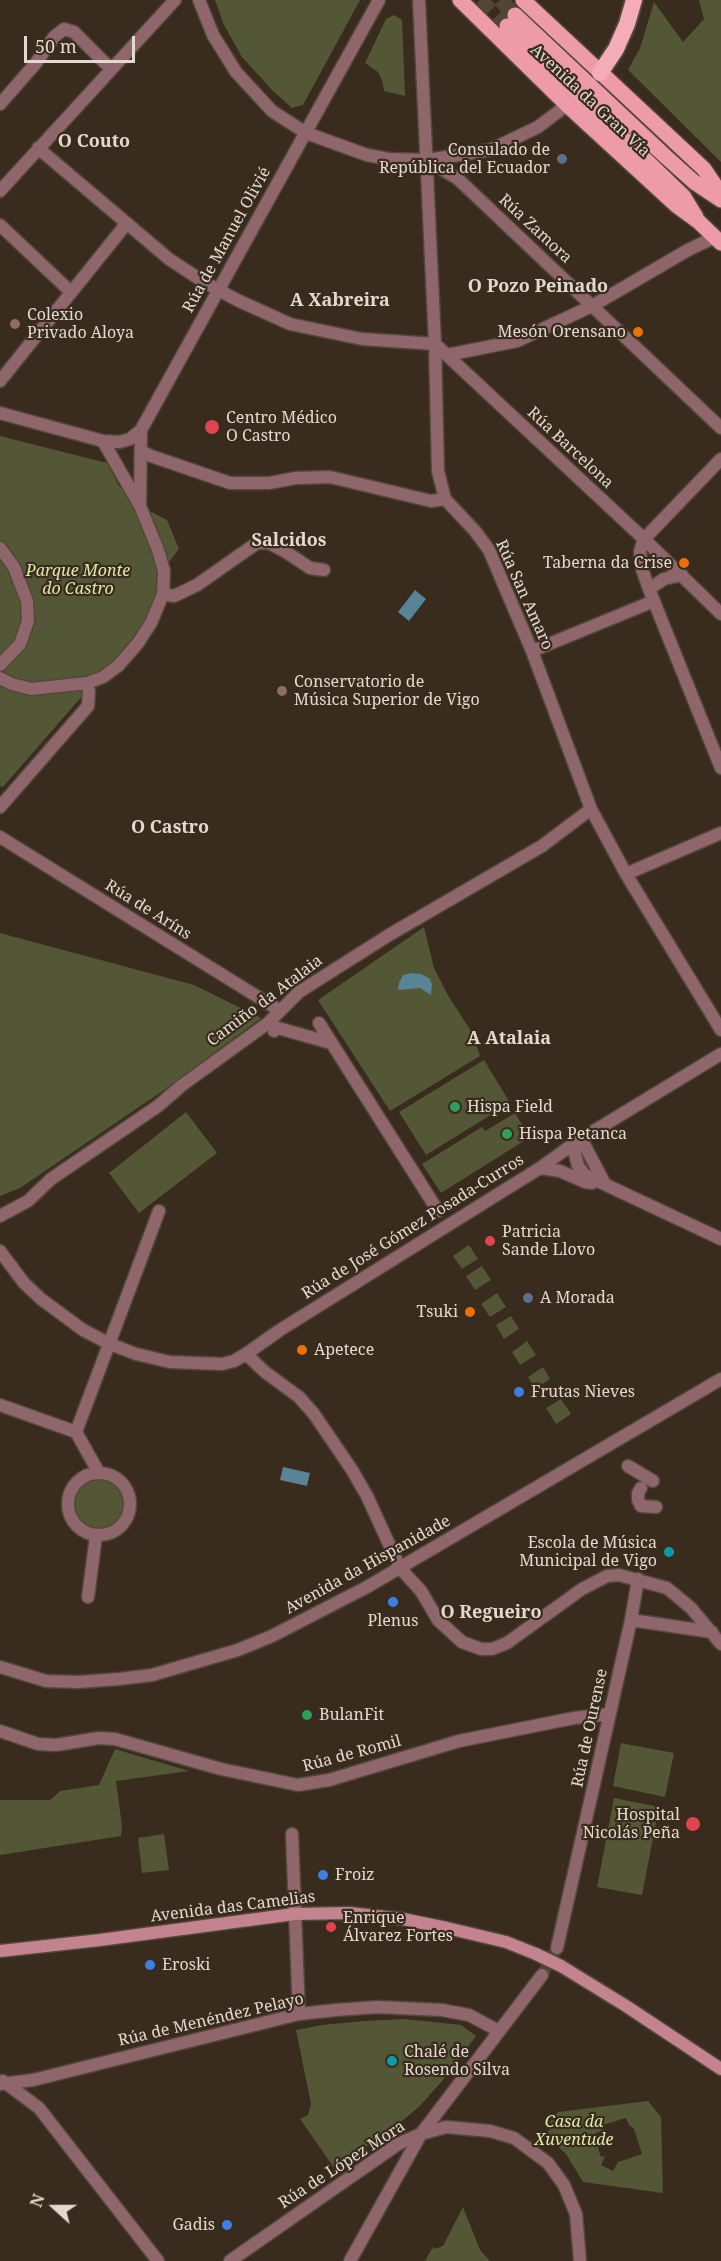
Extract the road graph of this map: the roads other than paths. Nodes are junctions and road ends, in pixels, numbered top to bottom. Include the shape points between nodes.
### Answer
1 (175, 0) edge
2 (199, 0) edge
3 (379, 0) edge
4 (419, 0) edge
5 (460, 0) edge
6 (523, 0) tunnel mouth
7 (634, 0) edge
8 (111, 69) junction
9 (600, 73) junction
10 (0, 104) edge
11 (567, 105) junction
12 (306, 133) junction
13 (38, 148) junction
14 (427, 160) junction
15 (0, 191) edge
16 (721, 194) edge
17 (721, 200) edge
18 (699, 222) junction
19 (127, 223) junction
20 (0, 225) edge
21 (718, 240) edge
22 (219, 290) junction
23 (71, 292) junction
24 (592, 306) junction
25 (435, 344) junction
26 (447, 355) junction
27 (0, 381) edge
28 (0, 413) edge
29 (721, 428) edge
30 (141, 430) junction
31 (103, 441) junction
32 (141, 451) junction
33 (721, 459) edge
34 (445, 499) junction
35 (140, 506) junction
36 (644, 538) junction
37 (0, 548) edge
38 (324, 570) dead end
39 (682, 575) junction
40 (163, 594) junction
41 (651, 595) junction
42 (721, 614) edge
43 (532, 651) junction
44 (0, 665) edge
45 (0, 678) edge
46 (87, 683) junction
47 (721, 768) edge
48 (0, 807) edge
49 (591, 809) junction
50 (721, 833) edge
51 (0, 837) edge
52 (626, 874) junction
53 (279, 1011) junction
54 (319, 1023) dead end
55 (721, 1030) edge
56 (274, 1031) dead end
57 (331, 1043) junction
58 (721, 1054) edge
59 (576, 1142) junction
60 (540, 1168) junction
61 (605, 1184) junction
62 (159, 1211) dead end
63 (438, 1211) dead end
64 (0, 1216) edge
65 (721, 1239) edge
66 (0, 1251) edge
67 (110, 1344) junction
68 (246, 1354) junction
69 (721, 1379) edge
70 (0, 1405) edge
71 (76, 1432) junction
72 (628, 1466) dead end
73 (99, 1473) junction
74 (656, 1507) dead end
75 (96, 1536) junction
76 (400, 1568) junction
77 (638, 1579) junction
78 (88, 1597) dead end
79 (631, 1620) junction
80 (711, 1632) junction
81 (721, 1644) edge
82 (0, 1667) edge
83 (609, 1714) junction
84 (0, 1731) edge
85 (292, 1834) dead end
86 (294, 1914) junction
87 (557, 1948) tunnel mouth
88 (0, 1951) edge
89 (542, 1974) tunnel mouth
90 (299, 2014) junction
91 (499, 2031) junction
92 (721, 2069) edge
93 (2, 2082) edge
94 (421, 2134) junction
95 (158, 2261) edge
96 (230, 2261) edge
97 (350, 2261) edge
98 (580, 2261) edge

1 - 8 street
2 - 12 street via 213,35 236,72 272,111
3 - 12 street, Rúa de Manuel Olivié
4 - 14 street, Rúa San Amaro
5 - 11 main road, Avenida da Gran Vía
6 - 9 main road, Avenida da Gran Vía
7 - 9 highway via 623,32
8 - 10 street via 74,32 64,29
8 - 13 street
9 - 16 main road, Avenida da Gran Vía via 704,169
11 - 14 street via 538,127 490,150
11 - 18 main road, Avenida da Gran Vía
12 - 14 street via 367,155
12 - 22 street, Rúa de Manuel Olivié
13 - 15 street
13 - 19 street
14 - 24 street, Rúa Zamora via 458,179
14 - 25 street, Rúa San Amaro
17 - 18 main road, Avenida da Gran Vía via 694,182 511,20 684,197
18 - 21 main road, Avenida da Gran Vía
19 - 22 street via 169,259
19 - 23 street
20 - 23 street
21 - 24 street via 688,250
22 - 25 street via 290,324 362,339
22 - 30 street, Rúa de Manuel Olivié
23 - 27 street
24 - 26 street via 517,341
24 - 29 street, Rúa Zamora
25 - 26 street, Rúa Barcelona
25 - 34 street, Rúa San Amaro via 438,471
26 - 36 street, Rúa Barcelona
28 - 31 street
30 - 31 street via 130,439
30 - 32 street, Rúa de Manuel Olivié
31 - 35 street, Rúa de Manuel Olivié
32 - 34 street via 230,483 330,477 431,501
32 - 35 street, Rúa de Manuel Olivié
33 - 36 street
34 - 43 street, Rúa San Amaro via 489,550
35 - 40 street, Rúa de Manuel Olivié via 164,572
36 - 39 street, Rúa Barcelona
36 - 41 street via 640,551 642,569
37 - 44 street via 14,567 27,601 28,621 20,644
38 - 40 street via 310,568 269,543 257,543 197,585 174,596
39 - 41 street via 664,579
39 - 42 street, Rúa Barcelona
40 - 46 street, Rúa de Manuel Olivié via 138,643 118,666
41 - 43 street
41 - 47 street
43 - 49 street, Rúa San Amaro
45 - 46 street via 31,689
46 - 48 street via 88,706
49 - 52 street, Rúa San Amaro
49 - 53 street, Camiño da Atalaia via 542,846 299,992
50 - 52 street
51 - 53 street, Rúa de Aríns
52 - 55 street, Rúa San Amaro
53 - 64 street, Camiño da Atalaia via 158,1106 51,1179 28,1201
54 - 57 street
56 - 57 street via 278,1028
57 - 63 street
58 - 59 street, Rúa de José Gómez Posada-Curros
59 - 60 street, Rúa de José Gómez Posada-Curros
59 - 61 street via 585,1146
60 - 61 street
60 - 68 street, Rúa de José Gómez Posada-Curros
61 - 65 street
62 - 67 street
66 - 67 street, Rúa de José Gómez Posada-Curros via 41,1299 83,1330
67 - 68 street, Rúa de José Gómez Posada-Curros via 136,1354 189,1364 222,1364
67 - 71 street
68 - 76 street via 299,1397 331,1438 367,1496
69 - 76 street, Avenida da Hispanidade
70 - 71 street
71 - 73 street
72 - 74 street via 644,1487 638,1493 641,1506
73 - 75 street via 79,1480 72,1488 68,1509 77,1527
73 - 75 street via 109,1474 125,1486 130,1506 123,1524 106,1535
75 - 78 street
76 - 77 street via 446,1628 462,1642 481,1649 507,1643 582,1589 607,1576
76 - 82 street, Avenida da Hispanidade via 272,1636 152,1676 46,1681
77 - 79 street, Rúa de Ourense
77 - 80 street via 667,1588
79 - 80 street
79 - 83 street, Rúa de Ourense
80 - 81 street
83 - 84 street, Rúa de Romil via 459,1741 329,1780 298,1785 221,1769 115,1739 38,1744
83 - 87 street, Rúa de Ourense
85 - 86 street
86 - 88 main road, Avenida das Camelias
86 - 90 street
86 - 92 main road, Avenida das Camelias, bridge via 349,1913 403,1919 486,1937 536,1954 617,2000
89 - 91 street
90 - 91 street, Rúa de Menéndez Pelayo via 377,2007 442,2010 469,2015
90 - 93 street, Rúa de Menéndez Pelayo via 33,2080
91 - 94 street
93 - 95 street via 39,2108
94 - 96 street, Rúa de López Mora via 398,2144
94 - 97 street
94 - 98 street, Rúa de López Mora via 446,2127 490,2131 514,2138 538,2154 556,2172 571,2199 578,2223

